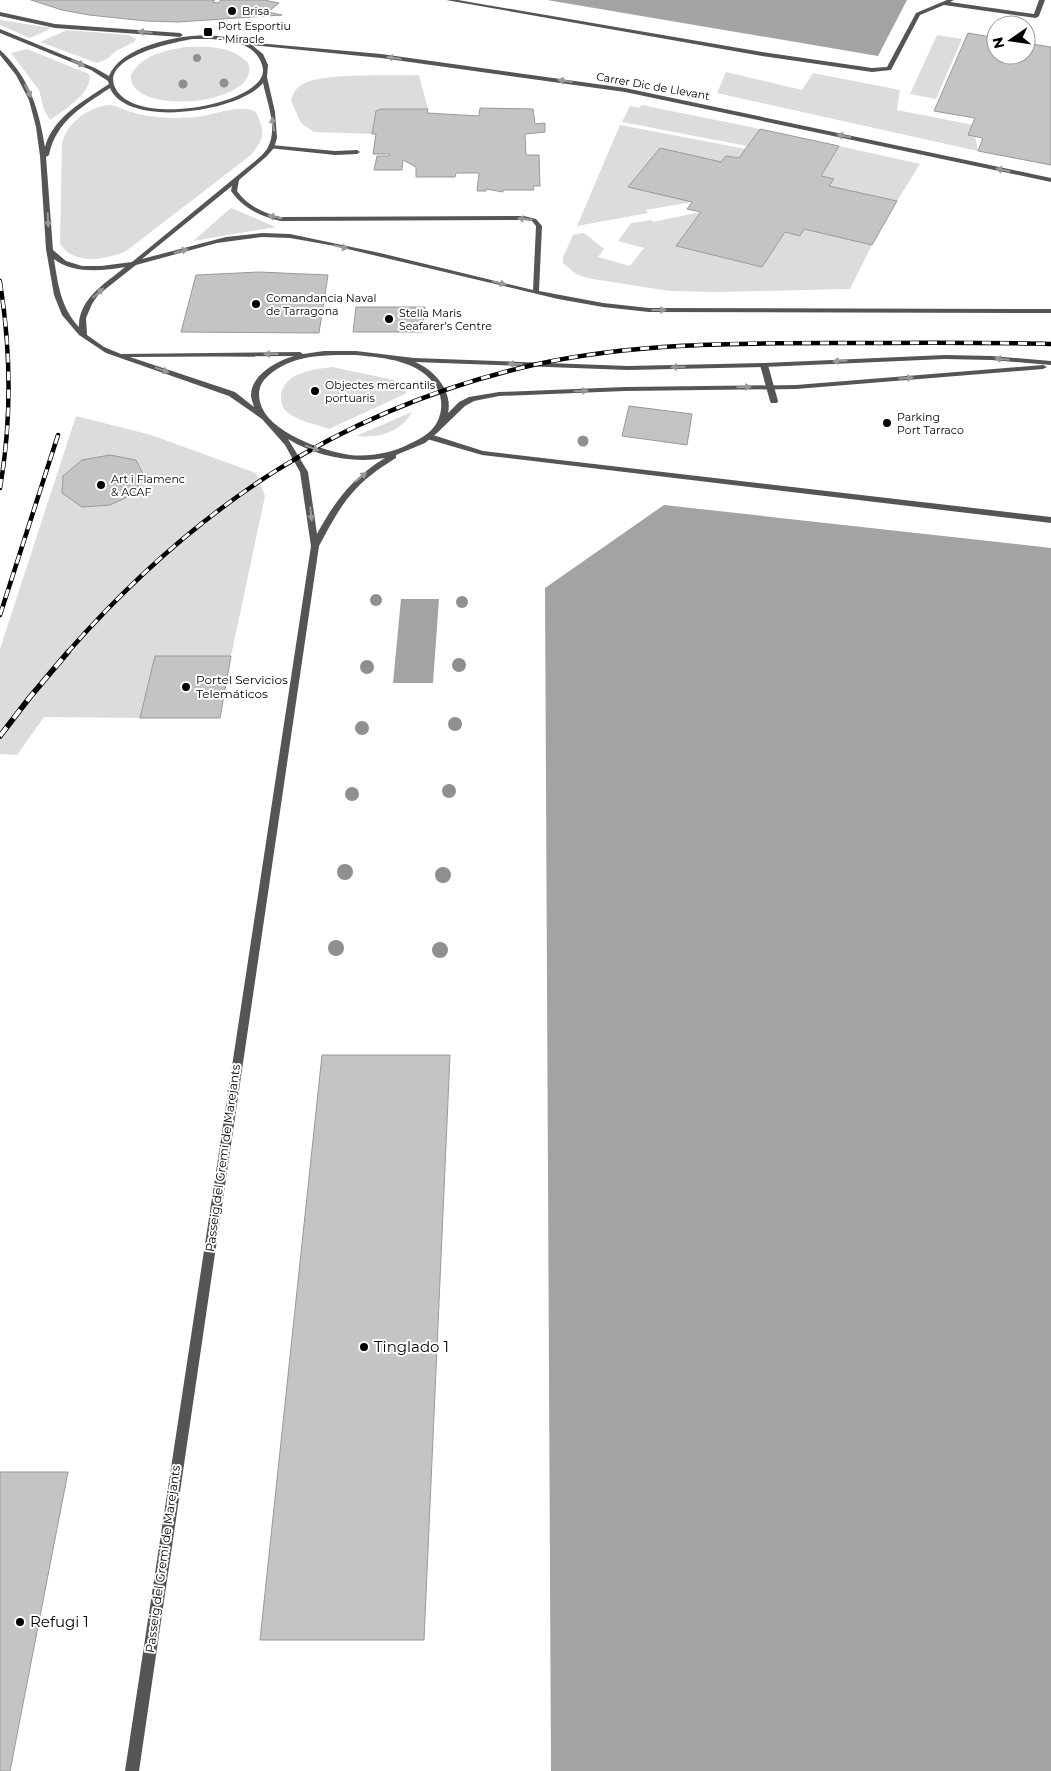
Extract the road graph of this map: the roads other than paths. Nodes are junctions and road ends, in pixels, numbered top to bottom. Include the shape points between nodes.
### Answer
1 (449, 0) edge
2 (951, 0) edge
3 (1042, 0) edge
4 (944, 3) junction
5 (0, 14) edge
6 (0, 31) edge
7 (194, 36) junction
8 (246, 43) junction
9 (0, 52) edge
10 (264, 78) junction
11 (111, 82) junction
12 (271, 147) junction
13 (356, 152) dead end
14 (45, 171) junction
15 (236, 180) junction
16 (1051, 180) edge
17 (49, 249) junction
18 (134, 262) junction
19 (536, 292) junction
20 (1051, 311) edge
21 (84, 336) junction
22 (319, 354) junction
23 (116, 355) junction
24 (387, 357) junction
25 (764, 365) junction
26 (1051, 365) edge
27 (770, 387) junction
28 (774, 401) dead end
29 (262, 417) junction
30 (270, 424) junction
31 (438, 427) junction
32 (430, 437) junction
33 (401, 452) junction
34 (1051, 520) edge
35 (315, 546) junction
36 (132, 1771) edge

1 - 4 street via 872,70 889,69 918,14
2 - 4 street
3 - 4 street via 1036,16
7 -> 5 street via 55,26
6 -> 11 street via 93,69
7 - 8 street, Carrer Dic de Llevant
7 - 11 street via 162,42 124,60 114,70
8 - 10 street via 260,53 267,69
16 -> 8 street, Carrer Dic de Llevant via 625,90 381,56
9 -> 14 street via 21,77 32,100
10 - 11 street via 256,88 236,100 179,111 134,104 117,94
12 -> 10 street via 274,128
11 - 14 street via 57,127 47,145
12 - 13 street
12 - 15 street
14 -> 17 street
15 - 18 street
19 -> 15 street via 539,226 534,220 281,219 246,206 234,191
17 - 18 street via 58,259 76,266 100,267
17 - 21 street via 59,304
18 -> 19 street via 231,239 290,236
21 -> 18 street via 82,318 89,302
19 -> 20 street via 589,303 649,310
21 - 23 street
22 -> 23 street
22 - 24 street via 356,353
22 - 29 street via 295,358 262,379 254,398
23 -> 29 street via 232,394
25 -> 24 street via 628,368
24 - 31 street via 417,365 438,384 445,399 444,416
26 -> 25 street via 945,356
25 - 27 street
27 -> 26 street
27 - 28 street
31 -> 27 street via 462,404 499,394
29 - 30 street
30 -> 33 street via 297,442 344,456 364,458
30 -> 35 street, Passeig del Gremi de Marejants via 288,444 304,472
31 - 32 street
32 - 33 street
32 - 34 street via 482,453
35 -> 33 street, Passeig del Gremi de Marejants via 337,504 352,485 374,467
35 - 36 street, Passeig del Gremi de Marejants

